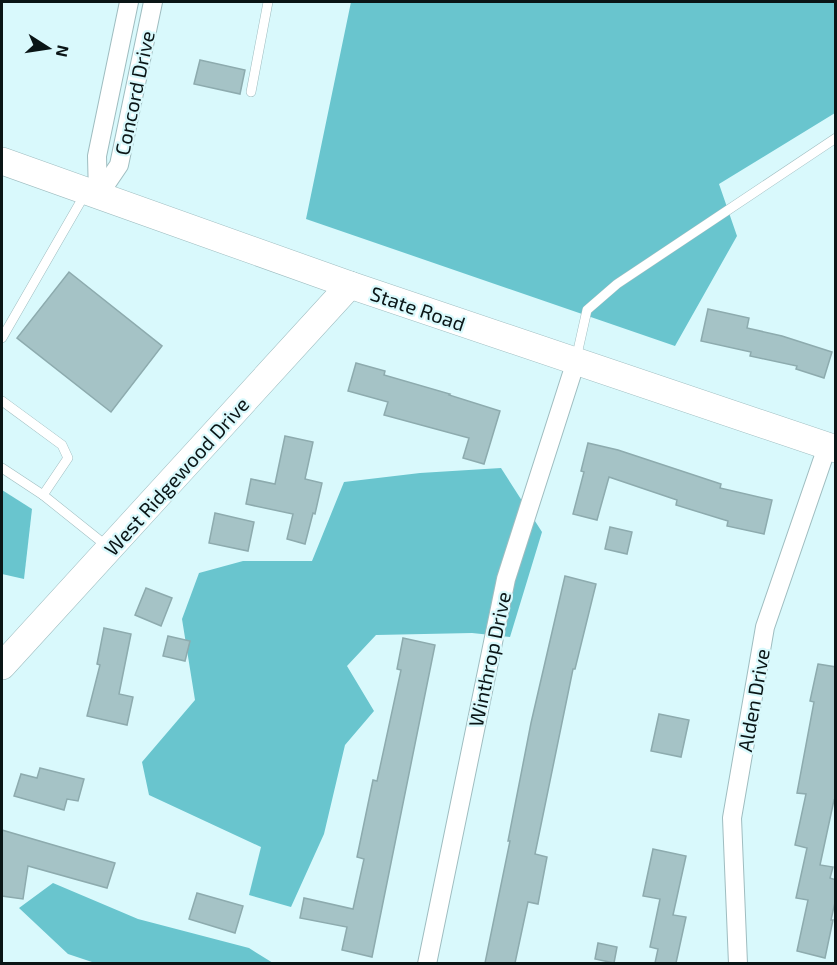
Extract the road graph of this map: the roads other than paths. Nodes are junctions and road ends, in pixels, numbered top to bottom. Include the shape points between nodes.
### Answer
1 (129, 2) edge
2 (153, 2) edge
3 (268, 2) edge
4 (251, 93) dead end
5 (836, 138) edge
6 (2, 161) edge
7 (92, 194) junction
8 (350, 285) junction
9 (2, 338) edge
10 (576, 361) junction
11 (2, 401) edge
12 (831, 448) edge
13 (2, 468) edge
14 (43, 495) junction
15 (110, 549) junction
16 (2, 666) edge
17 (427, 963) edge
18 (738, 963) edge

1 - 7 street, Concord Drive
2 - 7 street, Concord Drive via 119,165
3 - 4 lane
5 - 10 lane via 617,284 587,309
6 - 7 main road, State Road
7 - 8 main road, State Road
7 - 9 lane
8 - 10 main road, State Road
8 - 15 main road, West Ridgewood Drive
10 - 12 main road, State Road
10 - 17 street, Winthrop Drive via 506,579
11 - 14 lane via 62,445 68,458
12 - 18 street, Alden Drive via 765,627 732,818
13 - 14 lane
14 - 15 lane
15 - 16 main road, West Ridgewood Drive

